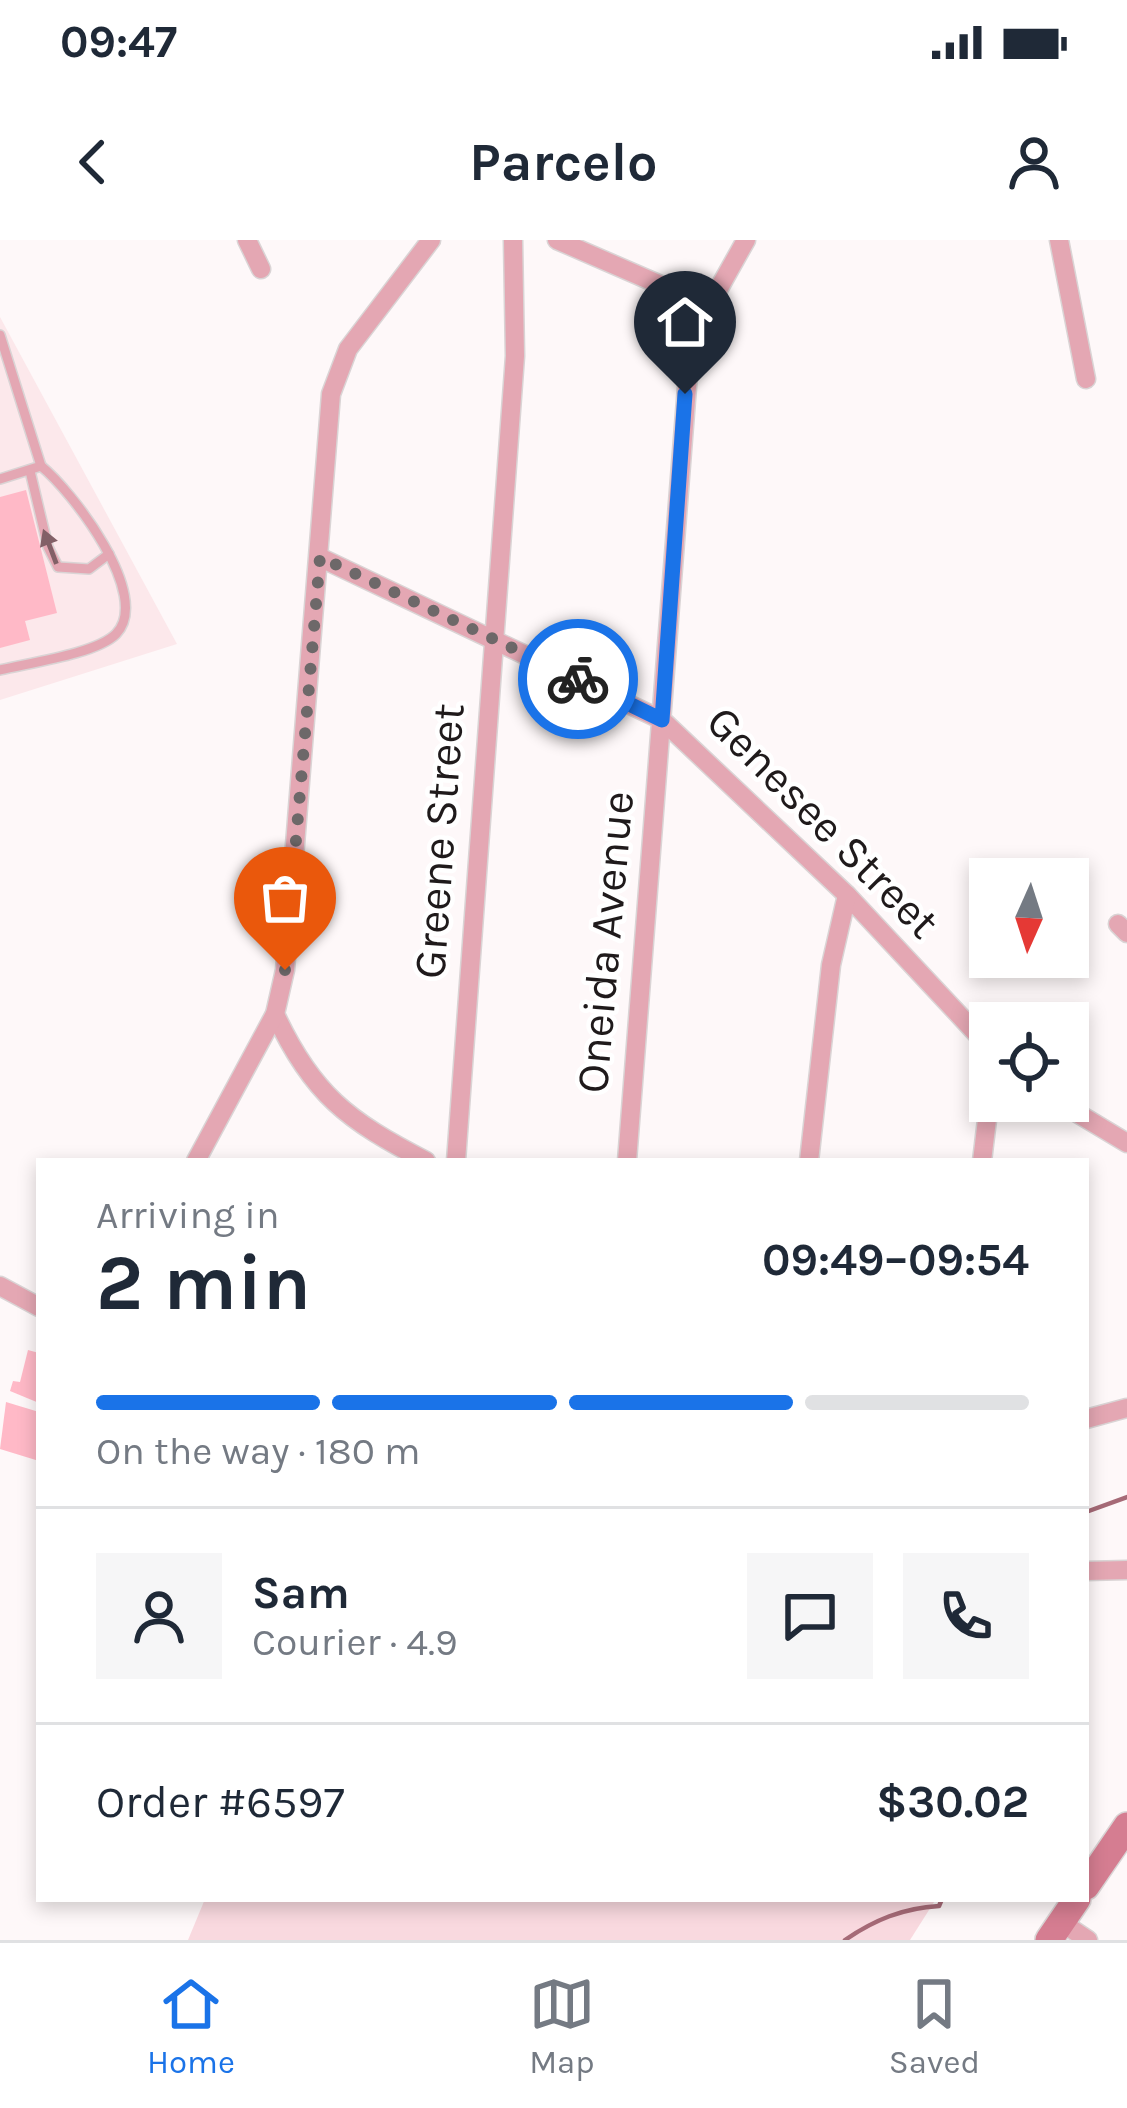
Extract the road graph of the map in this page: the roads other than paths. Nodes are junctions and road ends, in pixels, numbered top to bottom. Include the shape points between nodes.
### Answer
1 (247, 240) edge
2 (431, 240) edge
3 (513, 240) edge
4 (557, 240) edge
5 (746, 240) edge
6 (1058, 240) edge
7 (261, 268) dead end
8 (709, 306) junction
9 (0, 334) edge
10 (1087, 379) dead end
11 (41, 466) junction
12 (29, 472) junction
13 (0, 479) edge
14 (109, 554) junction
15 (320, 557) junction
16 (494, 640) junction
17 (0, 670) edge
18 (662, 720) junction
19 (847, 895) junction
20 (275, 1014) junction
21 (969, 1026) edge
22 (1089, 1120) edge
23 (987, 1122) edge
24 (1127, 1143) edge
25 (198, 1158) edge
26 (421, 1158) edge
27 (456, 1158) edge
28 (627, 1158) edge
29 (809, 1158) edge
30 (982, 1158) edge
31 (0, 1286) edge
32 (36, 1305) edge
33 (1127, 1408) edge
34 (1089, 1418) edge
35 (1127, 1570) edge
36 (1089, 1571) edge
37 (1127, 1826) edge
38 (1089, 1882) edge
39 (1063, 1920) edge
40 (1088, 1940) edge

1 - 7 street
2 - 15 street via 339,365
3 - 16 street, Greene Street via 515,356
4 - 8 street
5 - 8 street, Oneida Avenue
6 - 10 street
8 - 18 street, Oneida Avenue via 689,361 681,427
9 - 11 lane
11 - 12 lane
11 - 14 lane
12 - 13 lane
14 -> 12 lane via 89,569 58,567
14 - 17 lane via 125,600 118,632 101,644
15 - 16 street, Genesee Street
15 - 20 street
16 - 18 street, Genesee Street
16 - 27 street, Greene Street
18 - 19 street, Genesee Street
18 - 28 street, Oneida Avenue
19 - 21 street, Genesee Street
19 - 29 street
20 - 25 street
20 - 26 street via 327,1097
22 - 24 street
23 - 30 street
31 - 32 street
33 - 34 street
35 - 36 street
37 - 38 street
39 - 40 street

